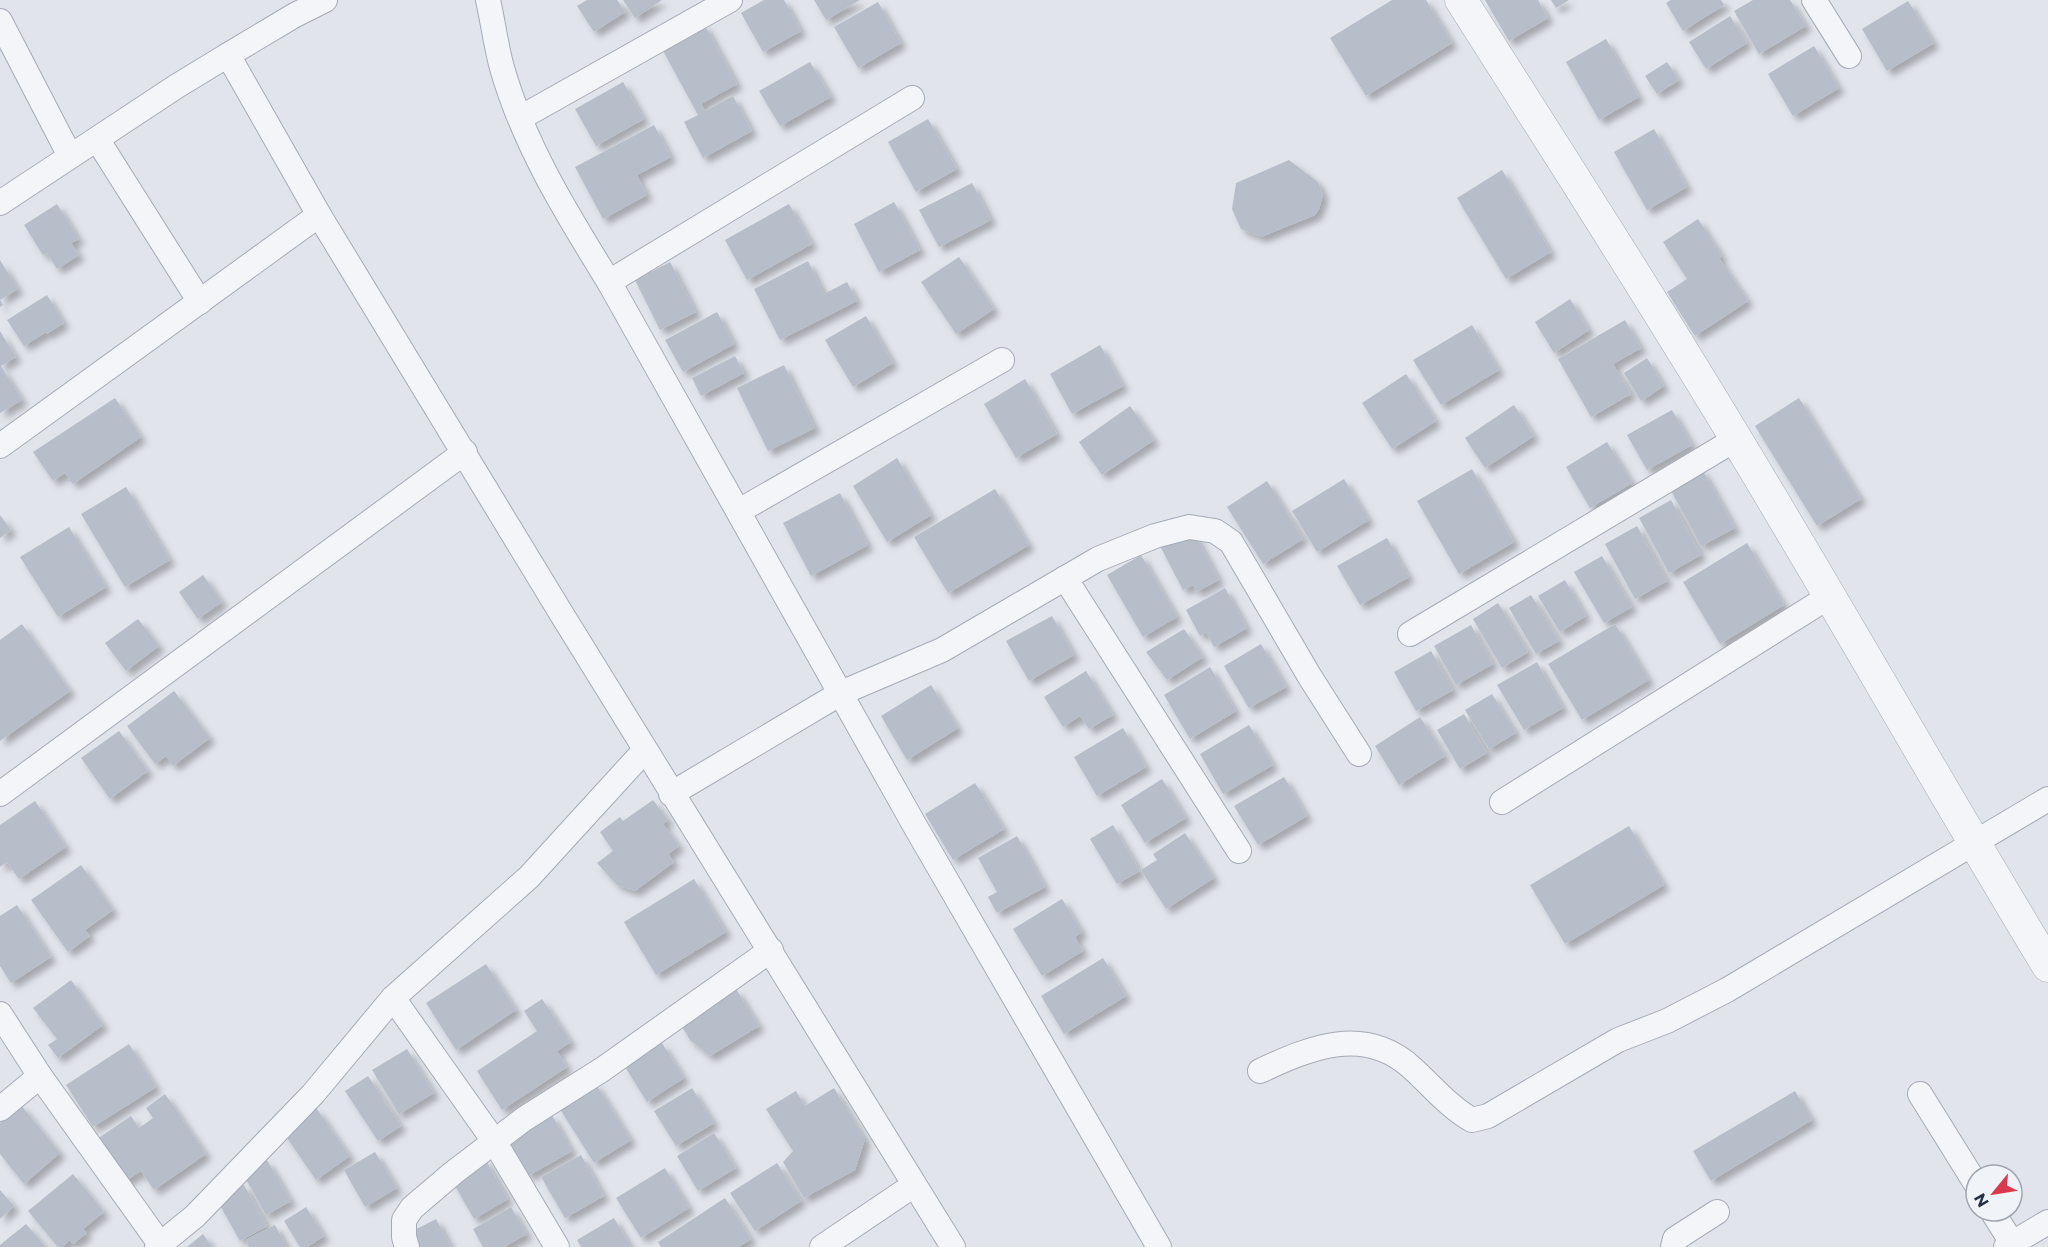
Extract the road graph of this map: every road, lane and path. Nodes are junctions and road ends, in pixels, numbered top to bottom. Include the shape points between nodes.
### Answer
1 (325, 0) edge
2 (488, 0) edge
3 (730, 0) edge
4 (1461, 0) edge
5 (1815, 0) edge
6 (0, 21) edge
7 (228, 55) junction
8 (1850, 56) dead end
9 (912, 98) dead end
10 (520, 118) junction
11 (97, 139) junction
12 (70, 156) junction
13 (0, 203) edge
14 (319, 214) junction
15 (609, 282) junction
16 (200, 302) junction
17 (1002, 360) dead end
18 (1736, 439) junction
19 (0, 446) edge
20 (465, 452) junction
21 (739, 511) junction
22 (1065, 578) junction
23 (1830, 596) junction
24 (1410, 634) dead end
25 (840, 693) junction
26 (645, 750) junction
27 (1359, 754) dead end
28 (0, 794) edge
29 (671, 794) junction
30 (2048, 799) edge
31 (1502, 802) dead end
32 (1974, 844) junction
33 (1239, 851) dead end
34 (771, 950) junction
35 (2048, 966) edge
36 (393, 998) junction
37 (0, 1014) edge
38 (1260, 1071) dead end
39 (40, 1076) junction
40 (1920, 1094) dead end
41 (0, 1109) edge
42 (494, 1141) junction
43 (1964, 1165) edge
44 (915, 1185) junction
45 (1717, 1212) dead end
46 (2048, 1222) edge
47 (1998, 1223) edge
48 (2009, 1245) edge
49 (158, 1246) edge
50 (407, 1247) edge
51 (557, 1247) edge
52 (822, 1247) edge
53 (953, 1247) edge
54 (1159, 1247) edge
55 (1673, 1247) edge

1 - 7 street
2 - 10 street via 502,68
3 - 10 street
4 - 18 street
5 - 8 street
6 - 12 street
7 - 11 street
7 - 14 street
9 - 15 street
10 - 15 street via 559,200
11 - 12 street
11 - 16 street
12 - 13 street
14 - 16 street
14 - 20 street
15 - 21 street
16 - 19 street
17 - 21 street
18 - 23 street
18 - 24 street
20 - 26 street
20 - 28 street
21 - 25 street
22 - 25 street via 942,650
22 - 27 street via 1098,559 1155,536 1190,527 1215,531 1231,542
22 - 33 street
23 - 31 street
23 - 32 street
25 - 29 street
25 - 54 street
26 - 29 street
26 - 36 street via 530,877
29 - 34 street
30 - 32 street
32 - 35 street
32 - 38 street via 1727,990 1667,1022 1618,1040 1488,1116 1472,1120 1457,1112 1410,1066 1380,1048 1352,1042 1328,1045
34 - 42 street
34 - 44 street
36 - 42 street
36 - 49 street via 313,1094 195,1216
37 - 39 street
39 - 41 street
39 - 49 street
40 - 43 street
42 - 50 street via 412,1208 404,1220
42 - 51 street
44 - 52 street
44 - 53 street
45 - 55 street via 1675,1239
46 - 48 street
47 - 48 street

